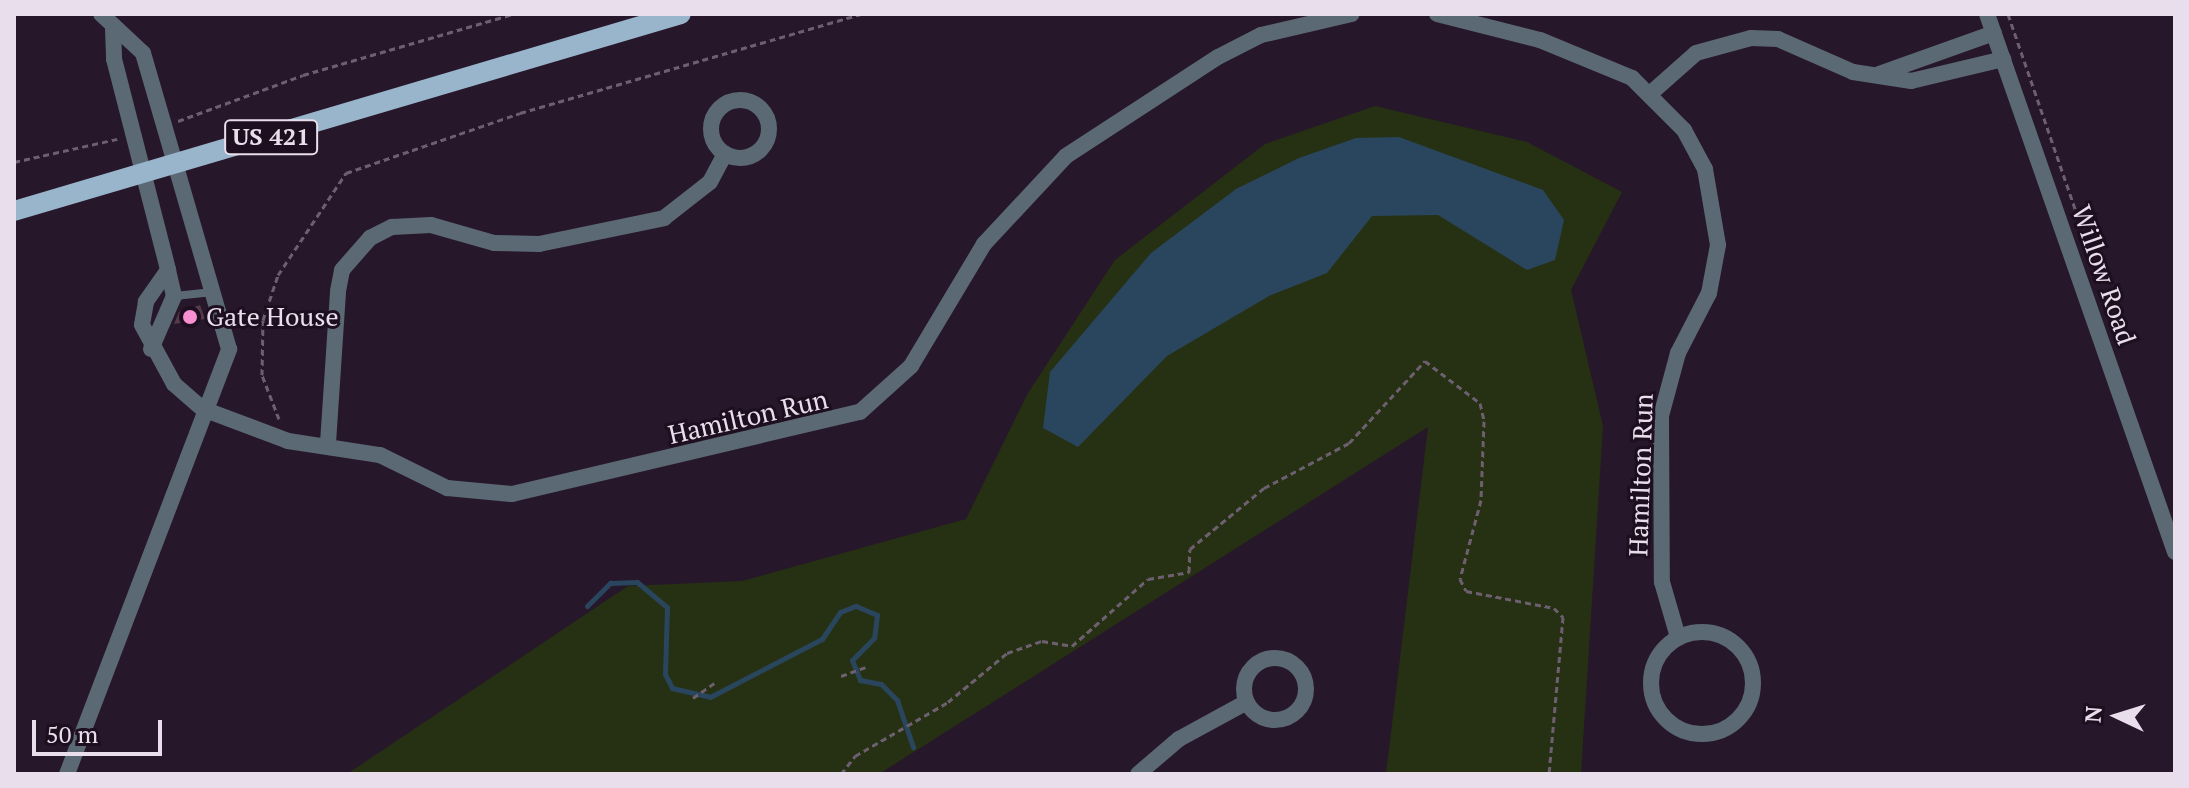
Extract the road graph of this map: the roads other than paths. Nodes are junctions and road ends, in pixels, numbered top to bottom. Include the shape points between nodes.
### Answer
1 (101, 14) edge
2 (681, 14) edge
3 (1352, 14) edge
4 (1437, 14) edge
5 (1987, 14) edge
6 (113, 28) junction
7 (1994, 33) junction
8 (2003, 59) junction
9 (1878, 75) junction
10 (1651, 93) junction
11 (725, 154) dead end
12 (175, 165) junction
13 (147, 173) junction
14 (14, 211) edge
15 (168, 270) junction
16 (153, 289) junction
17 (214, 292) junction
18 (174, 296) junction
19 (151, 349) junction
20 (203, 409) junction
21 (328, 443) junction
22 (2175, 552) edge
23 (1678, 637) junction
24 (1247, 702) dead end
25 (67, 774) edge
26 (1138, 774) edge

1 - 6 street
2 - 12 main road, US 421
3 - 21 street, Hamilton Run via 1261,35 1066,156 984,244 895,386 860,412 512,494 447,488 380,455
4 - 10 street, Hamilton Run via 1587,56
5 - 7 street, Willow Road
6 - 12 street via 143,53
6 - 13 street via 114,59
7 - 8 street, Willow Road
7 - 9 street
8 - 9 street via 1932,81
8 - 22 street, Willow Road
9 - 10 street via 1853,72 1778,39 1751,38 1696,53
10 - 23 street, Hamilton Run via 1705,169 1719,221 1709,293 1678,353 1661,416 1662,582
11 - 21 street via 710,182 664,218 539,244 494,243 431,225 392,227 370,238 342,270
12 - 13 main road, US 421
12 - 17 street
13 - 14 main road, US 421
13 - 15 street
15 - 16 street
15 - 18 street
16 - 18 lane
16 - 19 street via 142,325
17 - 18 lane
17 - 20 street via 229,349
18 - 19 street
19 - 20 street via 174,384
20 - 21 street, Hamilton Run via 273,435
20 - 25 street
23 - 23 street via 1654,663 1653,699 1674,726 1690,734 1725,730 1748,707 1748,659 1717,634
24 - 26 street via 1179,739

